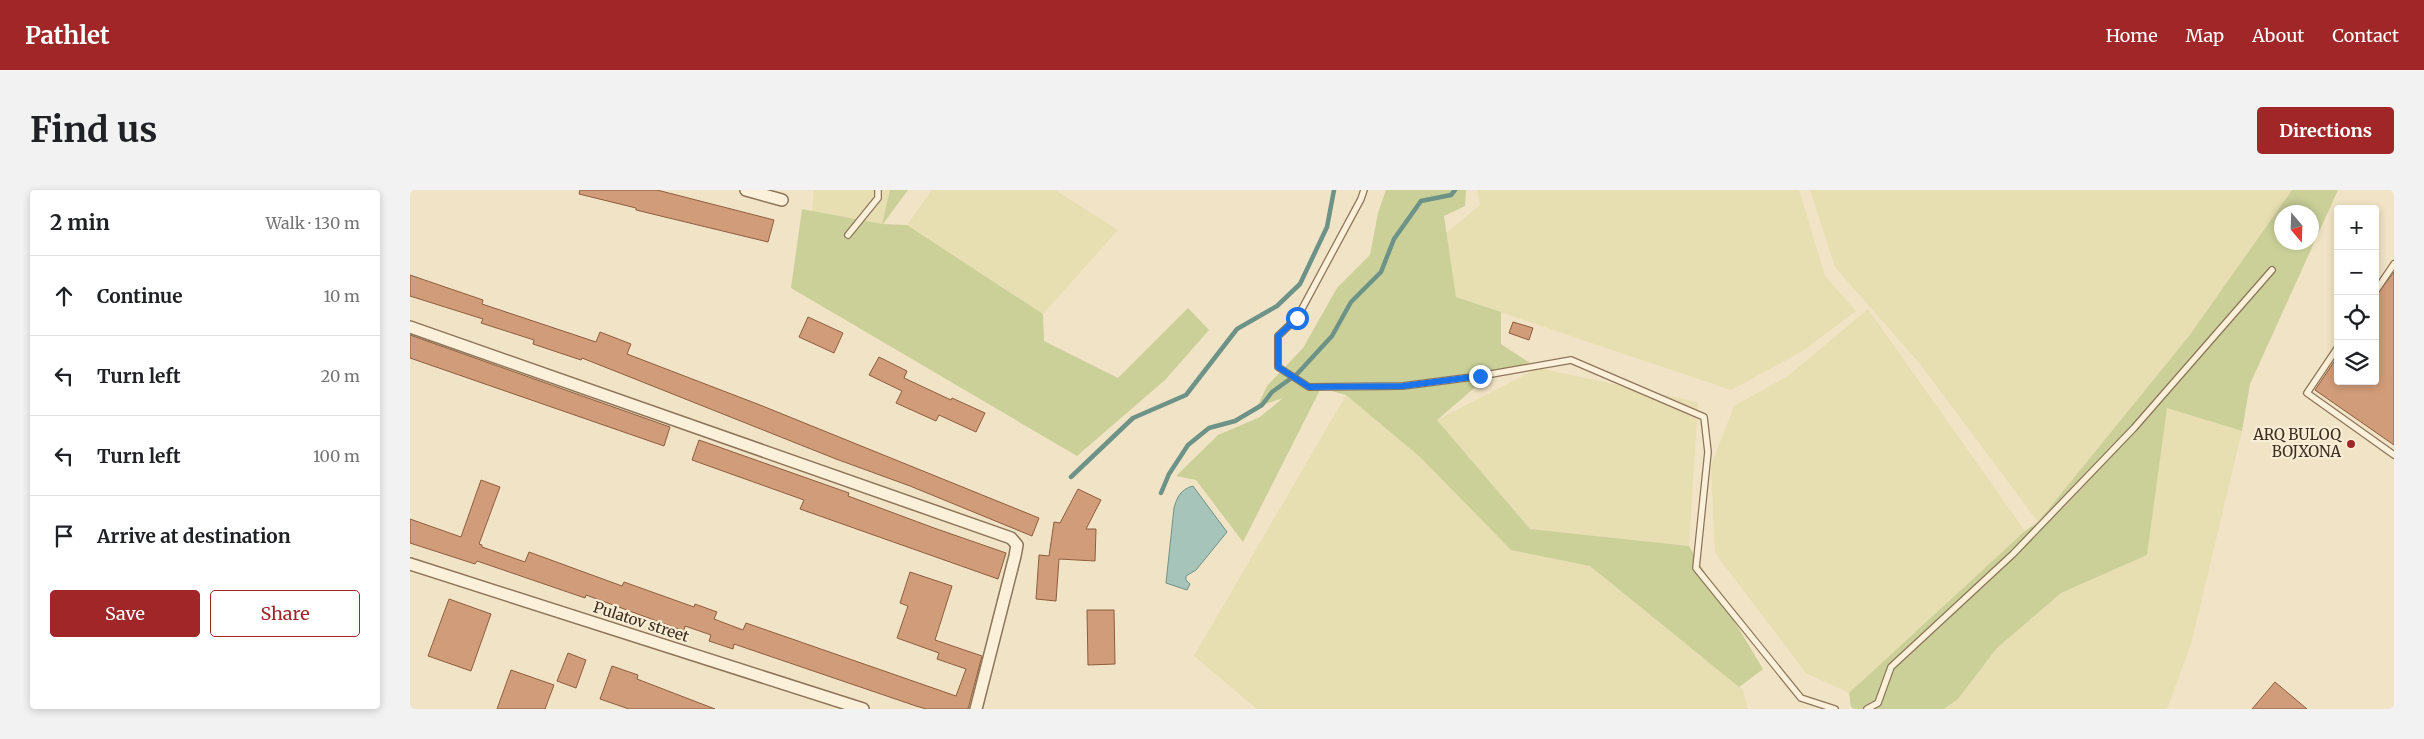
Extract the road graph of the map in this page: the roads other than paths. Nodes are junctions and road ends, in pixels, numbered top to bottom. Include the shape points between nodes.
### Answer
1 (746, 190) edge
2 (878, 190) edge
3 (1364, 190) edge
4 (782, 200) dead end
5 (848, 235) dead end
6 (2394, 264) edge
7 (2272, 270) dead end
8 (2379, 286) edge
9 (410, 327) edge
10 (2334, 353) edge
11 (2394, 455) edge
12 (410, 564) edge
13 (863, 709) edge
14 (976, 709) edge
15 (1835, 709) edge
16 (1866, 709) edge

1 - 4 street
2 - 5 lane via 878,198
3 - 15 lane via 1297,318 1278,336 1278,367 1309,387 1403,386 1572,360 1704,417 1708,452 1696,568 1801,698
6 - 8 lane
7 - 16 lane via 2134,428 2013,554 1891,667 1878,703
9 - 14 street via 1011,538 1017,546 1015,556
10 - 11 lane via 2307,394
12 - 13 street, Pulatov street

